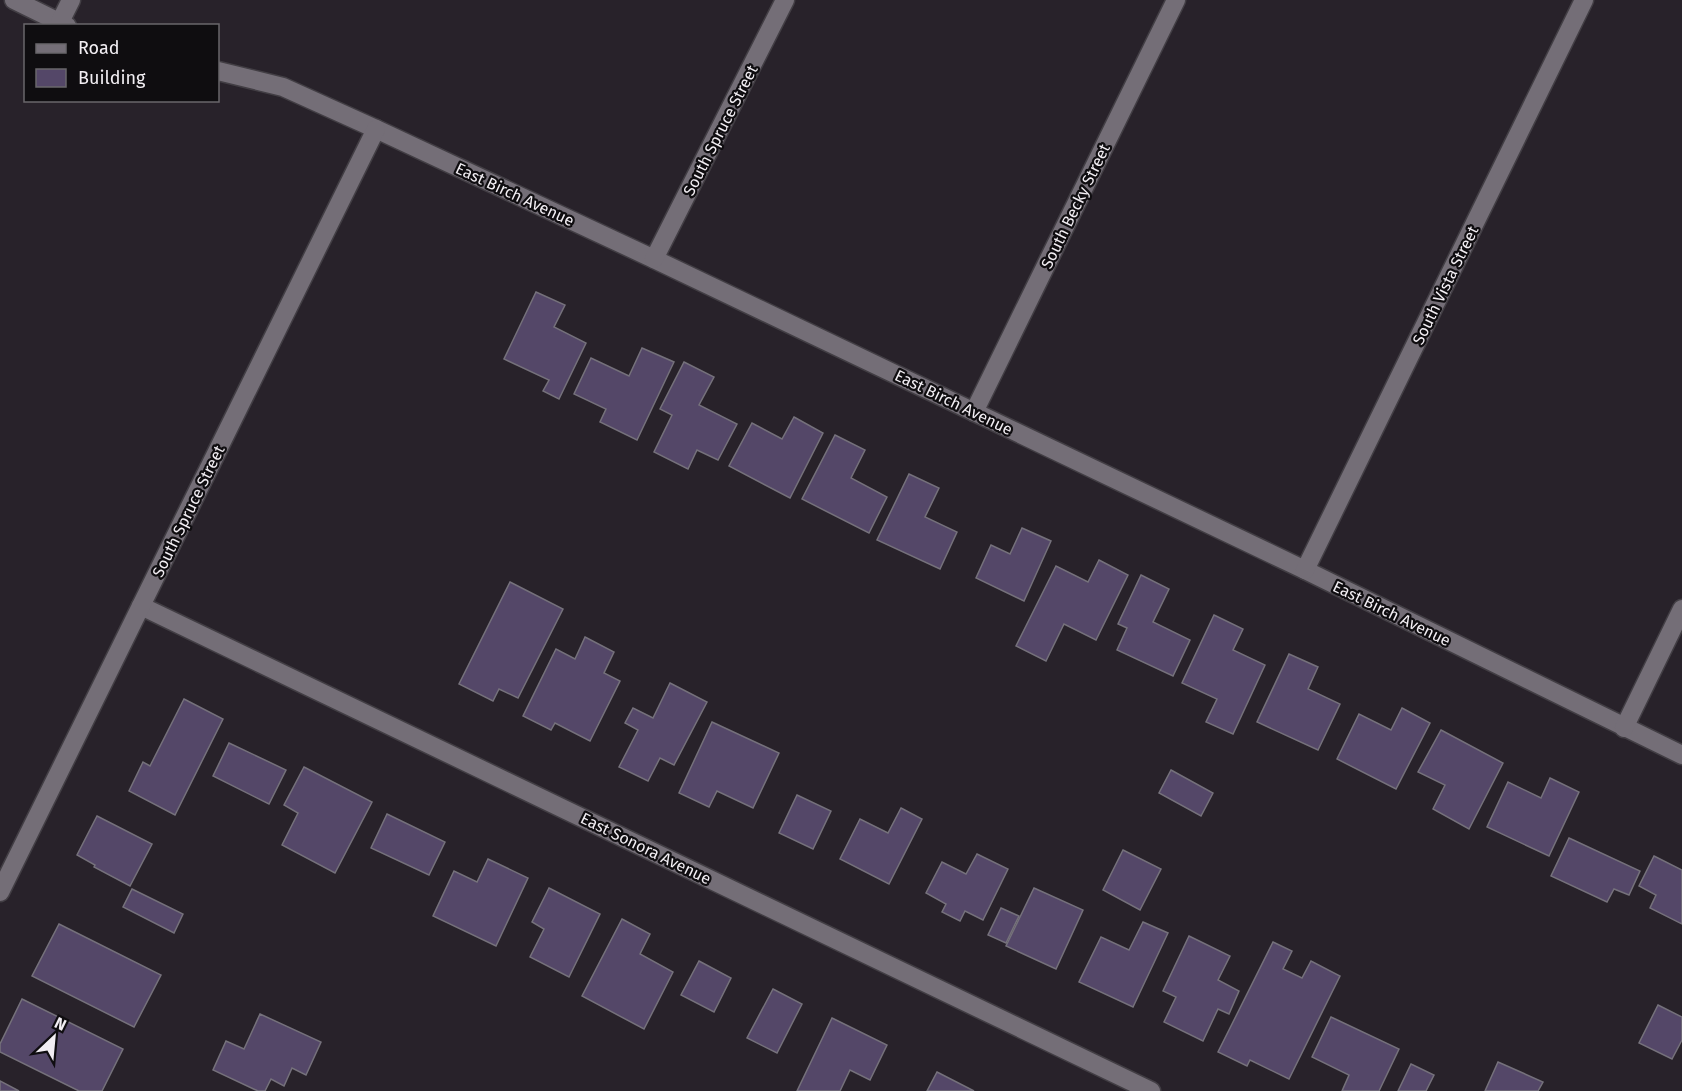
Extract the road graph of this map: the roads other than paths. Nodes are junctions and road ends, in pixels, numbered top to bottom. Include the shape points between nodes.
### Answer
1 (15, 0) edge
2 (71, 0) edge
3 (785, 0) edge
4 (1176, 0) edge
5 (1584, 0) edge
6 (63, 24) edge
7 (219, 71) edge
8 (376, 129) junction
9 (654, 260) junction
10 (974, 412) junction
11 (1305, 570) junction
12 (141, 606) junction
13 (1682, 609) edge
14 (1624, 728) junction
15 (1682, 755) edge
16 (0, 892) edge
17 (1151, 1091) edge

1 - 6 street
2 - 6 street
3 - 9 street, South Spruce Street
4 - 10 street, South Becky Street
5 - 11 street, South Vista Street
7 - 8 street, East Birch Avenue via 283,87
8 - 9 street, East Birch Avenue
8 - 12 street, South Spruce Street
9 - 10 street, East Birch Avenue
10 - 11 street, East Birch Avenue
11 - 14 street, East Birch Avenue
12 - 16 street, South Spruce Street
12 - 17 street, East Sonora Avenue
13 - 14 street
14 - 15 street, East Birch Avenue

